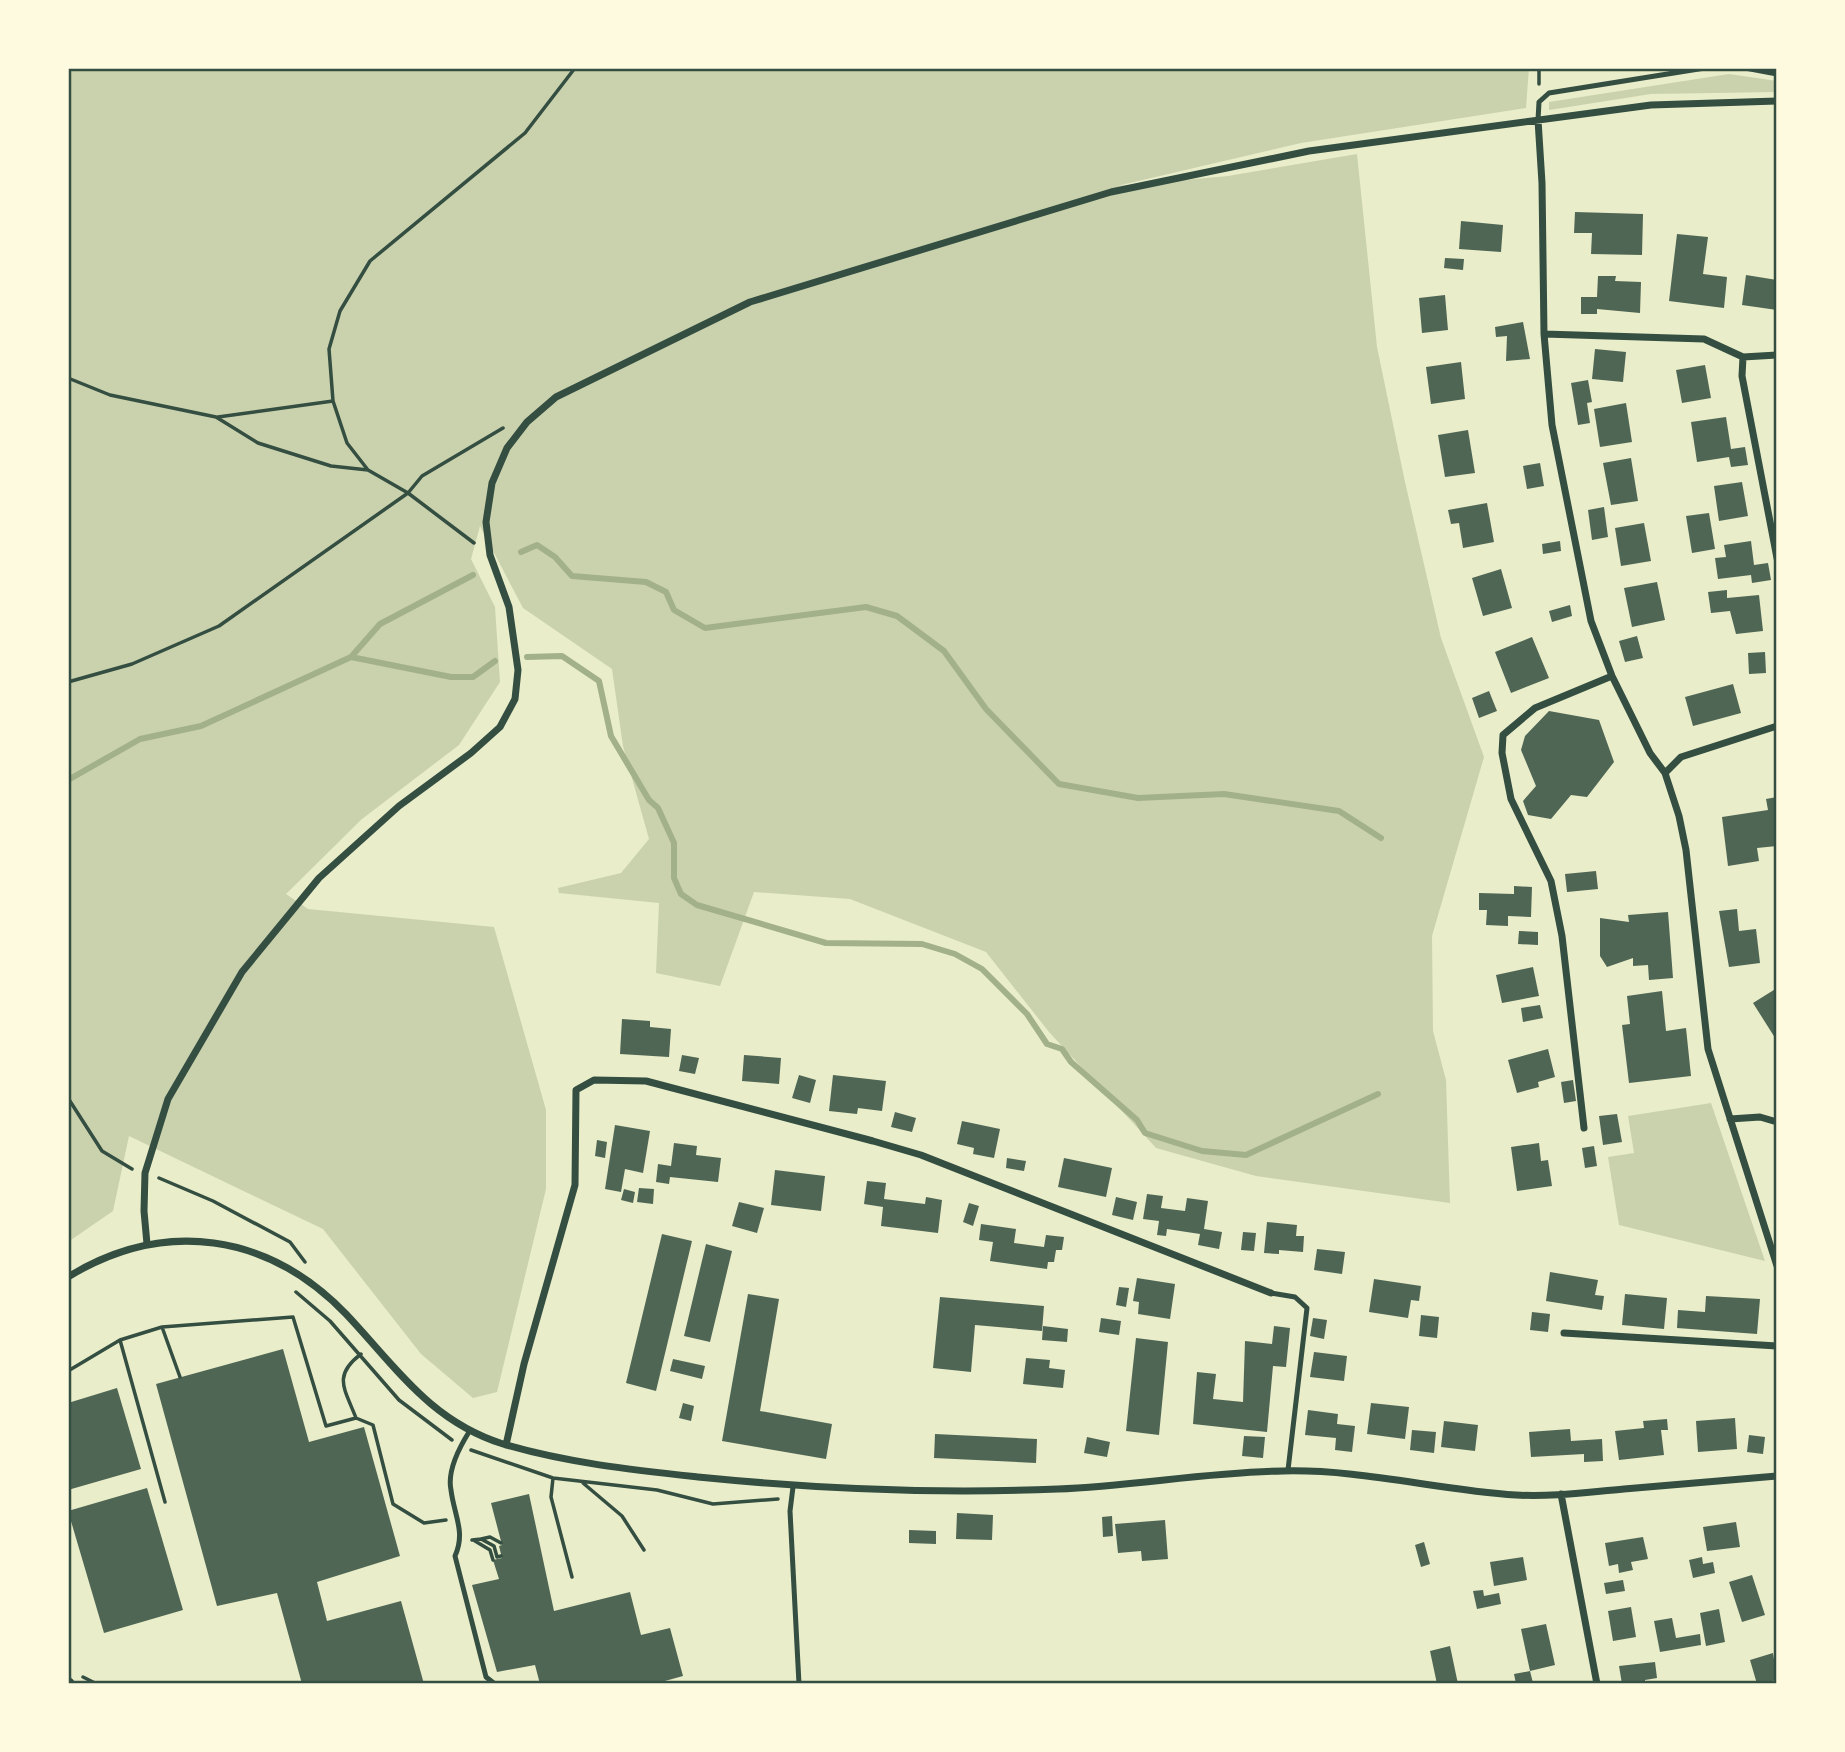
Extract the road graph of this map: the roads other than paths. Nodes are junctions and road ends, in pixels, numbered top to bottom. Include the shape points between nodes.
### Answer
1 (1705, 68) edge
2 (1745, 68) edge
3 (1777, 74) edge
4 (1777, 101) edge
5 (1538, 120) junction
6 (1544, 334) junction
7 (1777, 355) edge
8 (1743, 357) junction
9 (1777, 558) edge
10 (1612, 676) junction
11 (1777, 726) edge
12 (1665, 773) junction
13 (1730, 1119) junction
14 (1777, 1122) edge
15 (1584, 1128) dead end
16 (147, 1244) junction
17 (1777, 1266) edge
18 (68, 1277) edge
19 (1271, 1293) joint
20 (1564, 1333) dead end
21 (1777, 1346) edge
22 (468, 1432) junction
23 (506, 1445) junction
24 (1287, 1470) junction
25 (1777, 1476) edge
26 (793, 1487) junction
27 (1562, 1494) junction
28 (495, 1684) edge
29 (799, 1684) edge
30 (1597, 1684) edge

1 - 5 lane via 1549,93 1539,102
2 - 3 lane
4 - 5 street via 1651,105
5 - 6 street
5 - 16 street via 1309,150 1111,192 750,302 556,397 527,422 507,448 492,483 486,522 489,555 509,607 518,670 515,699 500,727 399,806 318,878 242,972 168,1099 145,1173
6 - 8 street via 1703,338
6 - 10 street via 1552,425 1566,499 1591,621
7 - 8 street
8 - 9 street via 1742,376
10 - 12 street via 1650,753
10 - 15 street via 1535,708 1503,735 1511,799 1551,881 1562,936
11 - 12 street via 1681,757
12 - 13 street via 1686,850 1708,1049
13 - 14 street via 1760,1117
13 - 17 street
16 - 18 street via 99,1258
16 - 22 street via 190,1240 229,1244 276,1262 343,1311 411,1387
19 - 23 street via 921,1155 646,1081 594,1080 576,1090 575,1185
19 - 24 lane via 1295,1297 1307,1308
20 - 21 street
22 - 23 street
22 - 28 lane via 450,1488 462,1538 455,1556 486,1677
23 - 26 street via 605,1467
24 - 26 street via 1062,1489
24 - 27 street via 1473,1491
25 - 27 street
26 - 29 lane
27 - 30 street

